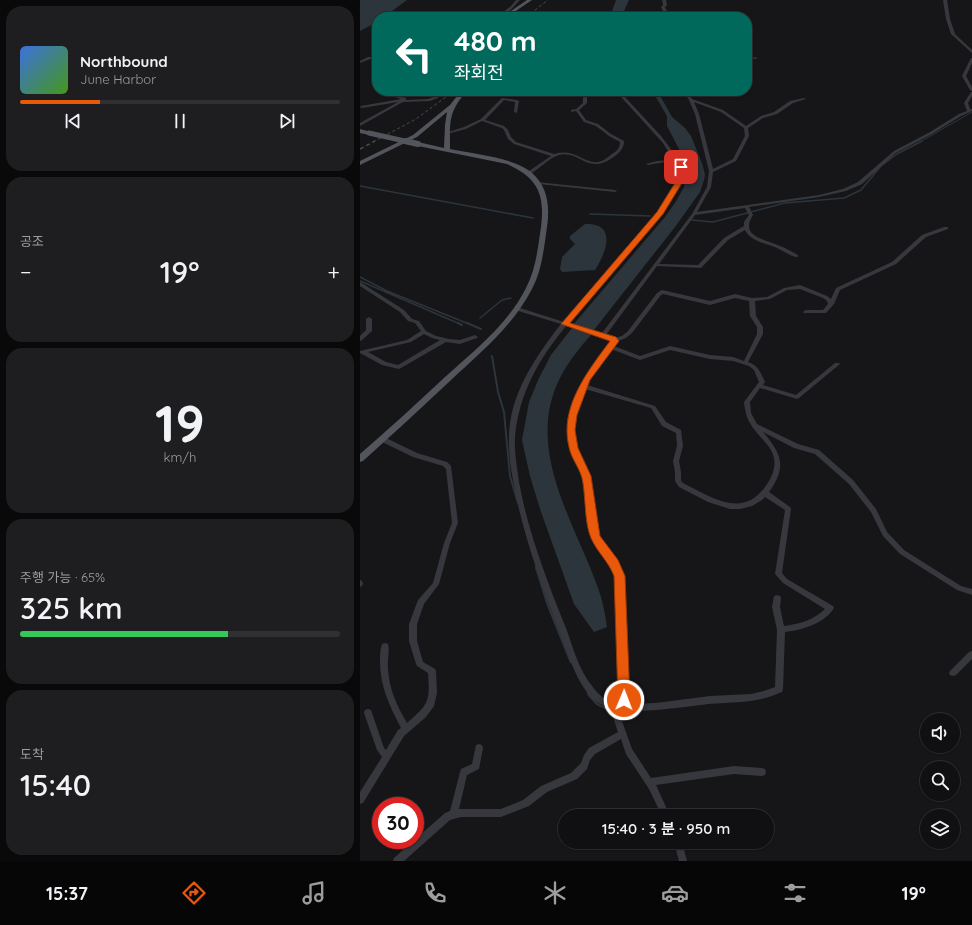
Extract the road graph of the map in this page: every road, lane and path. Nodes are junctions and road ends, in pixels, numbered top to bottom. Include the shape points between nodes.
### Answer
1 (518, 0) edge
2 (530, 0) edge
3 (664, 0) edge
4 (945, 0) edge
5 (507, 12) edge
6 (512, 12) edge
7 (666, 12) edge
8 (972, 52) edge
9 (372, 58) edge
10 (752, 58) edge
11 (756, 58) dead end
12 (972, 59) edge
13 (360, 62) edge
14 (972, 90) edge
15 (972, 93) edge
16 (393, 96) edge
17 (405, 96) edge
18 (438, 96) edge
19 (460, 96) edge
20 (585, 96) edge
21 (623, 96) edge
22 (688, 96) edge
23 (804, 98) dead end
24 (401, 99) junction
25 (691, 100) junction
26 (362, 107) dead end
27 (450, 107) junction
28 (578, 110) junction
29 (572, 111) dead end
30 (971, 111) edge
31 (516, 112) dead end
32 (482, 120) junction
33 (360, 125) edge
34 (746, 128) junction
35 (360, 131) edge
36 (447, 133) junction
37 (447, 150) junction
38 (555, 156) junction
39 (675, 162) junction
40 (360, 163) edge
41 (648, 164) dead end
42 (711, 171) junction
43 (528, 174) junction
44 (538, 183) junction
45 (615, 191) dead end
46 (747, 206) junction
47 (694, 214) junction
48 (746, 227) junction
49 (946, 228) dead end
50 (796, 256) dead end
51 (657, 265) junction
52 (360, 284) edge
53 (752, 300) junction
54 (831, 304) junction
55 (517, 309) junction
56 (806, 312) dead end
57 (369, 319) dead end
58 (566, 324) junction
59 (424, 332) junction
60 (603, 335) junction
61 (475, 337) dead end
62 (360, 339) edge
63 (445, 340) junction
64 (614, 340) junction
65 (610, 347) junction
66 (361, 352) edge
67 (745, 363) junction
68 (837, 364) dead end
69 (583, 386) junction
70 (760, 386) junction
71 (754, 424) junction
72 (382, 439) junction
73 (360, 459) edge
74 (765, 492) junction
75 (972, 592) edge
76 (777, 598) dead end
77 (780, 629) junction
78 (386, 646) dead end
79 (972, 654) edge
80 (953, 673) dead end
81 (617, 707) junction
82 (368, 713) dead end
83 (406, 729) junction
84 (623, 734) junction
85 (479, 748) dead end
86 (386, 756) junction
87 (762, 772) dead end
88 (650, 782) junction
89 (360, 800) edge
90 (663, 809) edge
91 (452, 815) junction
92 (679, 849) edge
93 (397, 861) edge
94 (682, 861) edge

1 - 5 street
2 - 6 main road
3 - 7 street
4 - 8 street via 953,34
9 - 13 street
10 - 11 street
12 - 14 street via 964,76
15 - 30 street via 966,103
16 - 24 street
17 - 24 street
18 - 24 street via 419,102
19 - 27 main road
20 - 28 street via 585,103
21 - 39 street via 671,151
22 - 25 street
23 - 34 street via 787,103 776,113 756,120
24 - 26 street
24 - 33 street
25 - 34 street via 722,111
25 - 42 street
27 - 36 main road
27 - 40 main road via 415,136
28 - 29 street
28 - 38 street via 586,121 622,141 620,150 609,160 596,163 568,155
30 - 46 street via 895,152 866,178 849,188 830,194
31 - 32 street via 518,101 504,99
32 - 36 street
32 - 38 street via 503,127 515,143
34 - 42 street via 747,136 735,160
35 - 37 main road, bridge
36 - 37 main road
37 - 43 main road via 509,163
38 - 43 street
39 - 41 street
39 - 58 street via 681,167 681,174 671,198
42 - 47 street via 709,187
43 - 44 main road
44 - 45 street
44 - 55 main road via 543,192 546,214 540,256 537,271
46 - 47 street
46 - 48 street via 751,215
47 - 51 street
48 - 50 street via 753,237
48 - 51 street via 726,240 699,267
49 - 54 street via 924,236 894,263 838,289
51 - 60 street
52 - 59 street via 402,311 410,320 417,322
53 - 54 street via 768,298 800,287 825,297
53 - 64 street via 734,296 705,302 660,293 630,332
53 - 67 street via 753,316 760,327 760,334
54 - 56 street via 824,312
55 - 58 street
55 - 72 main road via 492,338
57 - 62 street via 369,331
58 - 60 street
58 - 81 street via 530,374 519,399 510,437 521,502 551,605 577,669 590,690 595,697
59 - 63 street
59 - 66 street via 409,341
60 - 64 street
61 - 63 street via 460,342
63 - 66 street via 399,367 384,364
64 - 65 street
65 - 67 street via 640,358 670,348
65 - 69 street
67 - 70 street via 756,369 762,382
68 - 70 street via 796,397
69 - 74 street via 653,407 664,424 679,432 680,446 676,461 678,481 681,485 730,508 746,507
69 - 81 street via 573,415 571,437 576,456 586,476 596,537 620,576 624,700
70 - 71 street via 747,402 748,412
71 - 74 street via 775,451 778,459 777,472
71 - 75 street via 796,446 817,452 851,482 874,511 885,534 902,552 959,588
72 - 73 main road
72 - 83 street via 448,467 454,506 455,523 438,579 418,608 412,634 420,664 432,671 432,702 424,714
74 - 77 street via 788,510 778,574 785,581 830,608 824,615 804,626
76 - 77 street
77 - 81 street via 779,689 764,695 744,698
78 - 83 street via 383,662 384,682
79 - 80 street
81 - 84 street
82 - 86 street via 381,750
83 - 86 street
84 - 88 street via 629,750
84 - 91 street via 592,751 584,766 574,776 510,810 501,813
85 - 91 street via 476,766 464,772
86 - 89 street
87 - 88 street via 734,770
88 - 90 street
91 - 93 street
92 - 94 street

